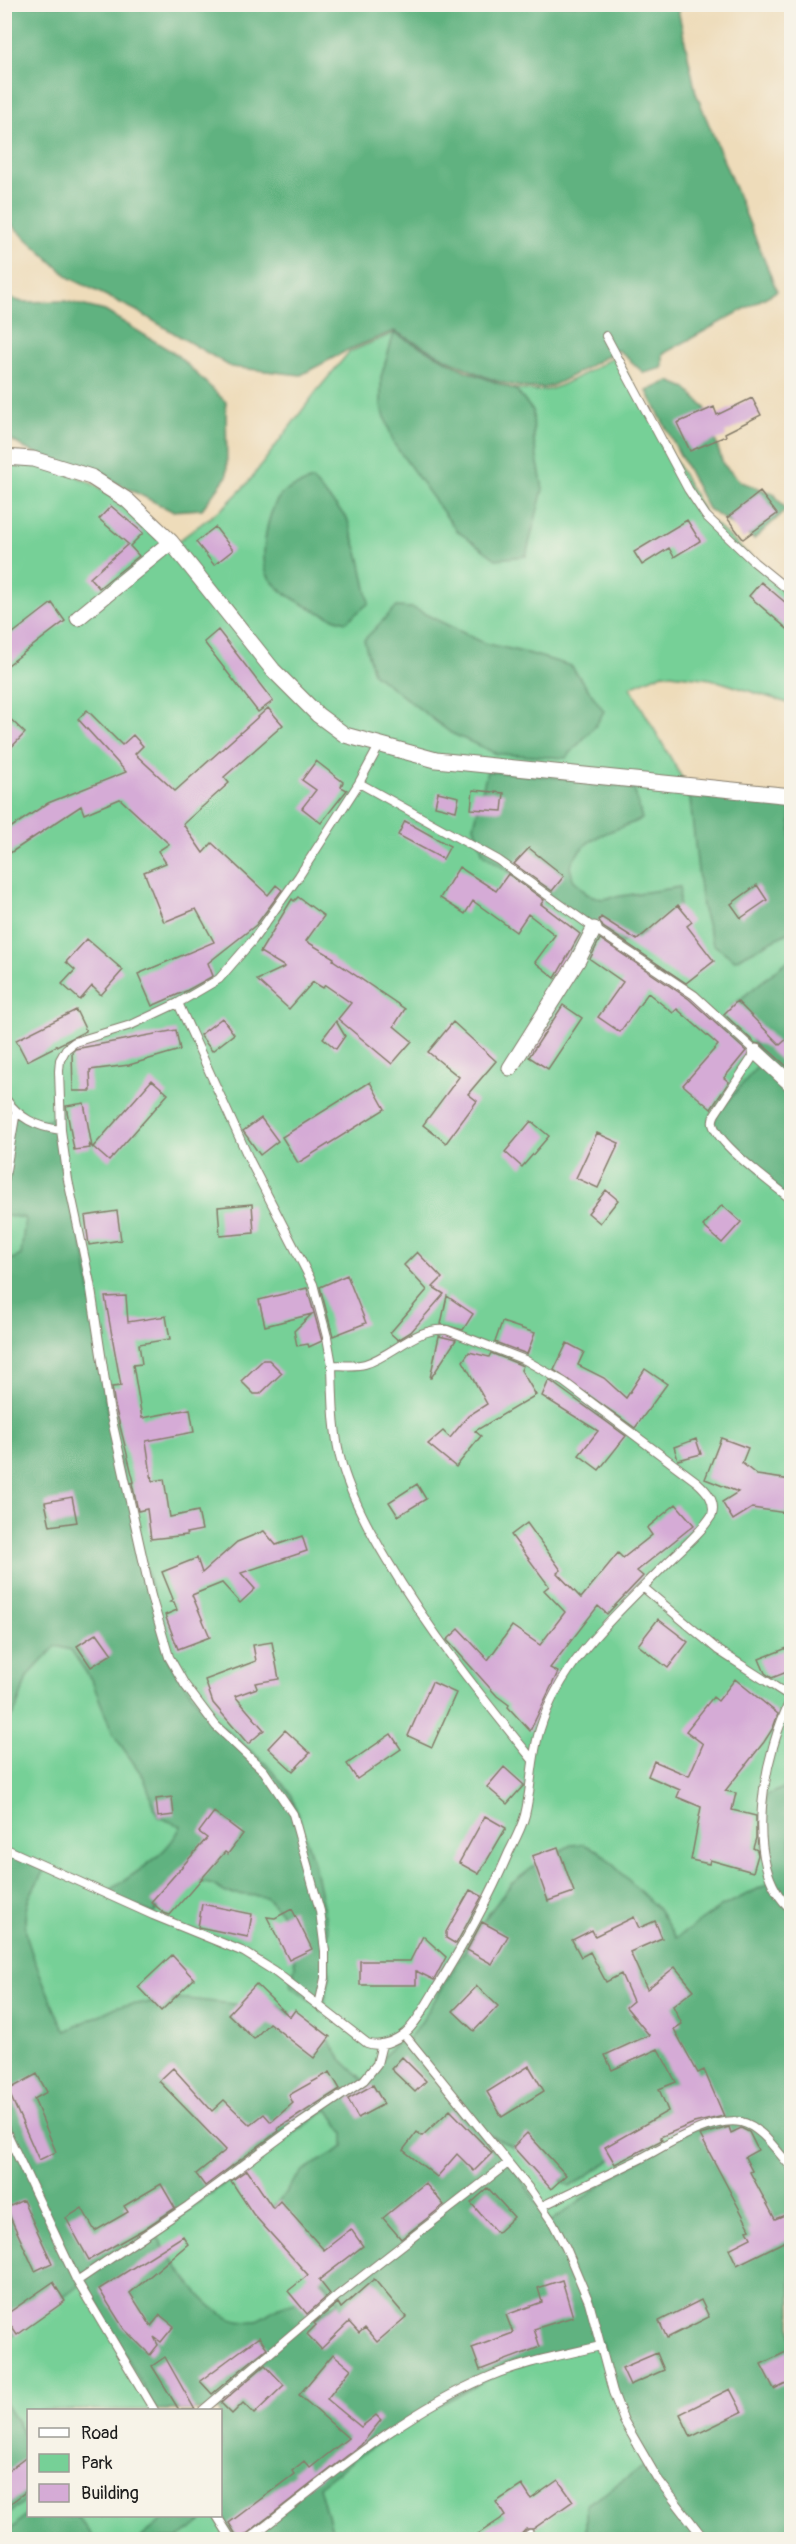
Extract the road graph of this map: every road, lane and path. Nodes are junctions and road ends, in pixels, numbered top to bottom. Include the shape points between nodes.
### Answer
1 (606, 336) dead end
2 (4, 457) edge
3 (171, 542) junction
4 (792, 593) edge
5 (78, 618) dead end
6 (379, 746) junction
7 (359, 783) junction
8 (792, 796) edge
9 (594, 929) junction
10 (178, 1003) junction
11 (756, 1052) junction
12 (510, 1068) dead end
13 (792, 1085) edge
14 (4, 1097) edge
15 (16, 1111) junction
16 (61, 1130) junction
17 (4, 1182) edge
18 (792, 1200) edge
19 (332, 1365) junction
20 (644, 1588) junction
21 (791, 1697) edge
22 (532, 1759) junction
23 (4, 1848) edge
24 (792, 1910) edge
25 (319, 2005) junction
26 (404, 2034) junction
27 (382, 2044) junction
28 (4, 2127) edge
29 (508, 2163) junction
30 (792, 2168) edge
31 (542, 2206) junction
32 (77, 2281) junction
33 (601, 2346) junction
34 (153, 2409) edge
35 (204, 2409) edge
36 (218, 2517) edge
37 (530, 2534) dead end
38 (232, 2540) edge
39 (247, 2540) edge
40 (522, 2540) edge
41 (705, 2540) edge

1 - 4 lane via 706,516
2 - 3 street via 33,459 91,477 116,491
3 - 5 street
3 - 6 street via 297,696 345,735
6 - 7 lane
6 - 8 street via 436,760
7 - 9 lane via 478,848
7 - 10 lane via 254,940 219,979
9 - 11 lane via 694,994
9 - 12 street
10 - 16 lane via 131,1025 75,1042 66,1049 59,1071
10 - 19 lane via 250,1161 313,1284
11 - 13 street
11 - 18 lane via 713,1117 713,1126 741,1158
14 - 15 lane
15 - 16 lane via 42,1128
15 - 17 lane
16 - 25 lane via 109,1407 169,1657 216,1726 264,1771 293,1814 320,1911 325,1978
19 - 20 lane via 364,1364 422,1334 441,1330 525,1359 574,1389 697,1482 712,1501 714,1509 707,1523
19 - 22 lane via 334,1424 340,1455 367,1525 411,1602
20 - 21 lane via 717,1650
20 - 22 lane via 590,1642 561,1680
21 - 24 lane via 768,1763 762,1830 776,1893
22 - 26 lane via 525,1816 504,1865 450,1966
23 - 25 lane via 243,1952
25 - 27 lane via 367,2043
26 - 27 lane
26 - 29 lane
27 - 32 lane via 377,2064 364,2080
28 - 32 lane
29 - 31 lane
29 - 35 lane via 337,2296
30 - 31 lane via 756,2130 729,2122 685,2136
31 - 33 lane via 566,2248 589,2302
32 - 34 lane
33 - 39 lane via 500,2372 435,2403
33 - 41 lane via 624,2421 657,2478
36 - 38 lane
37 - 40 lane

